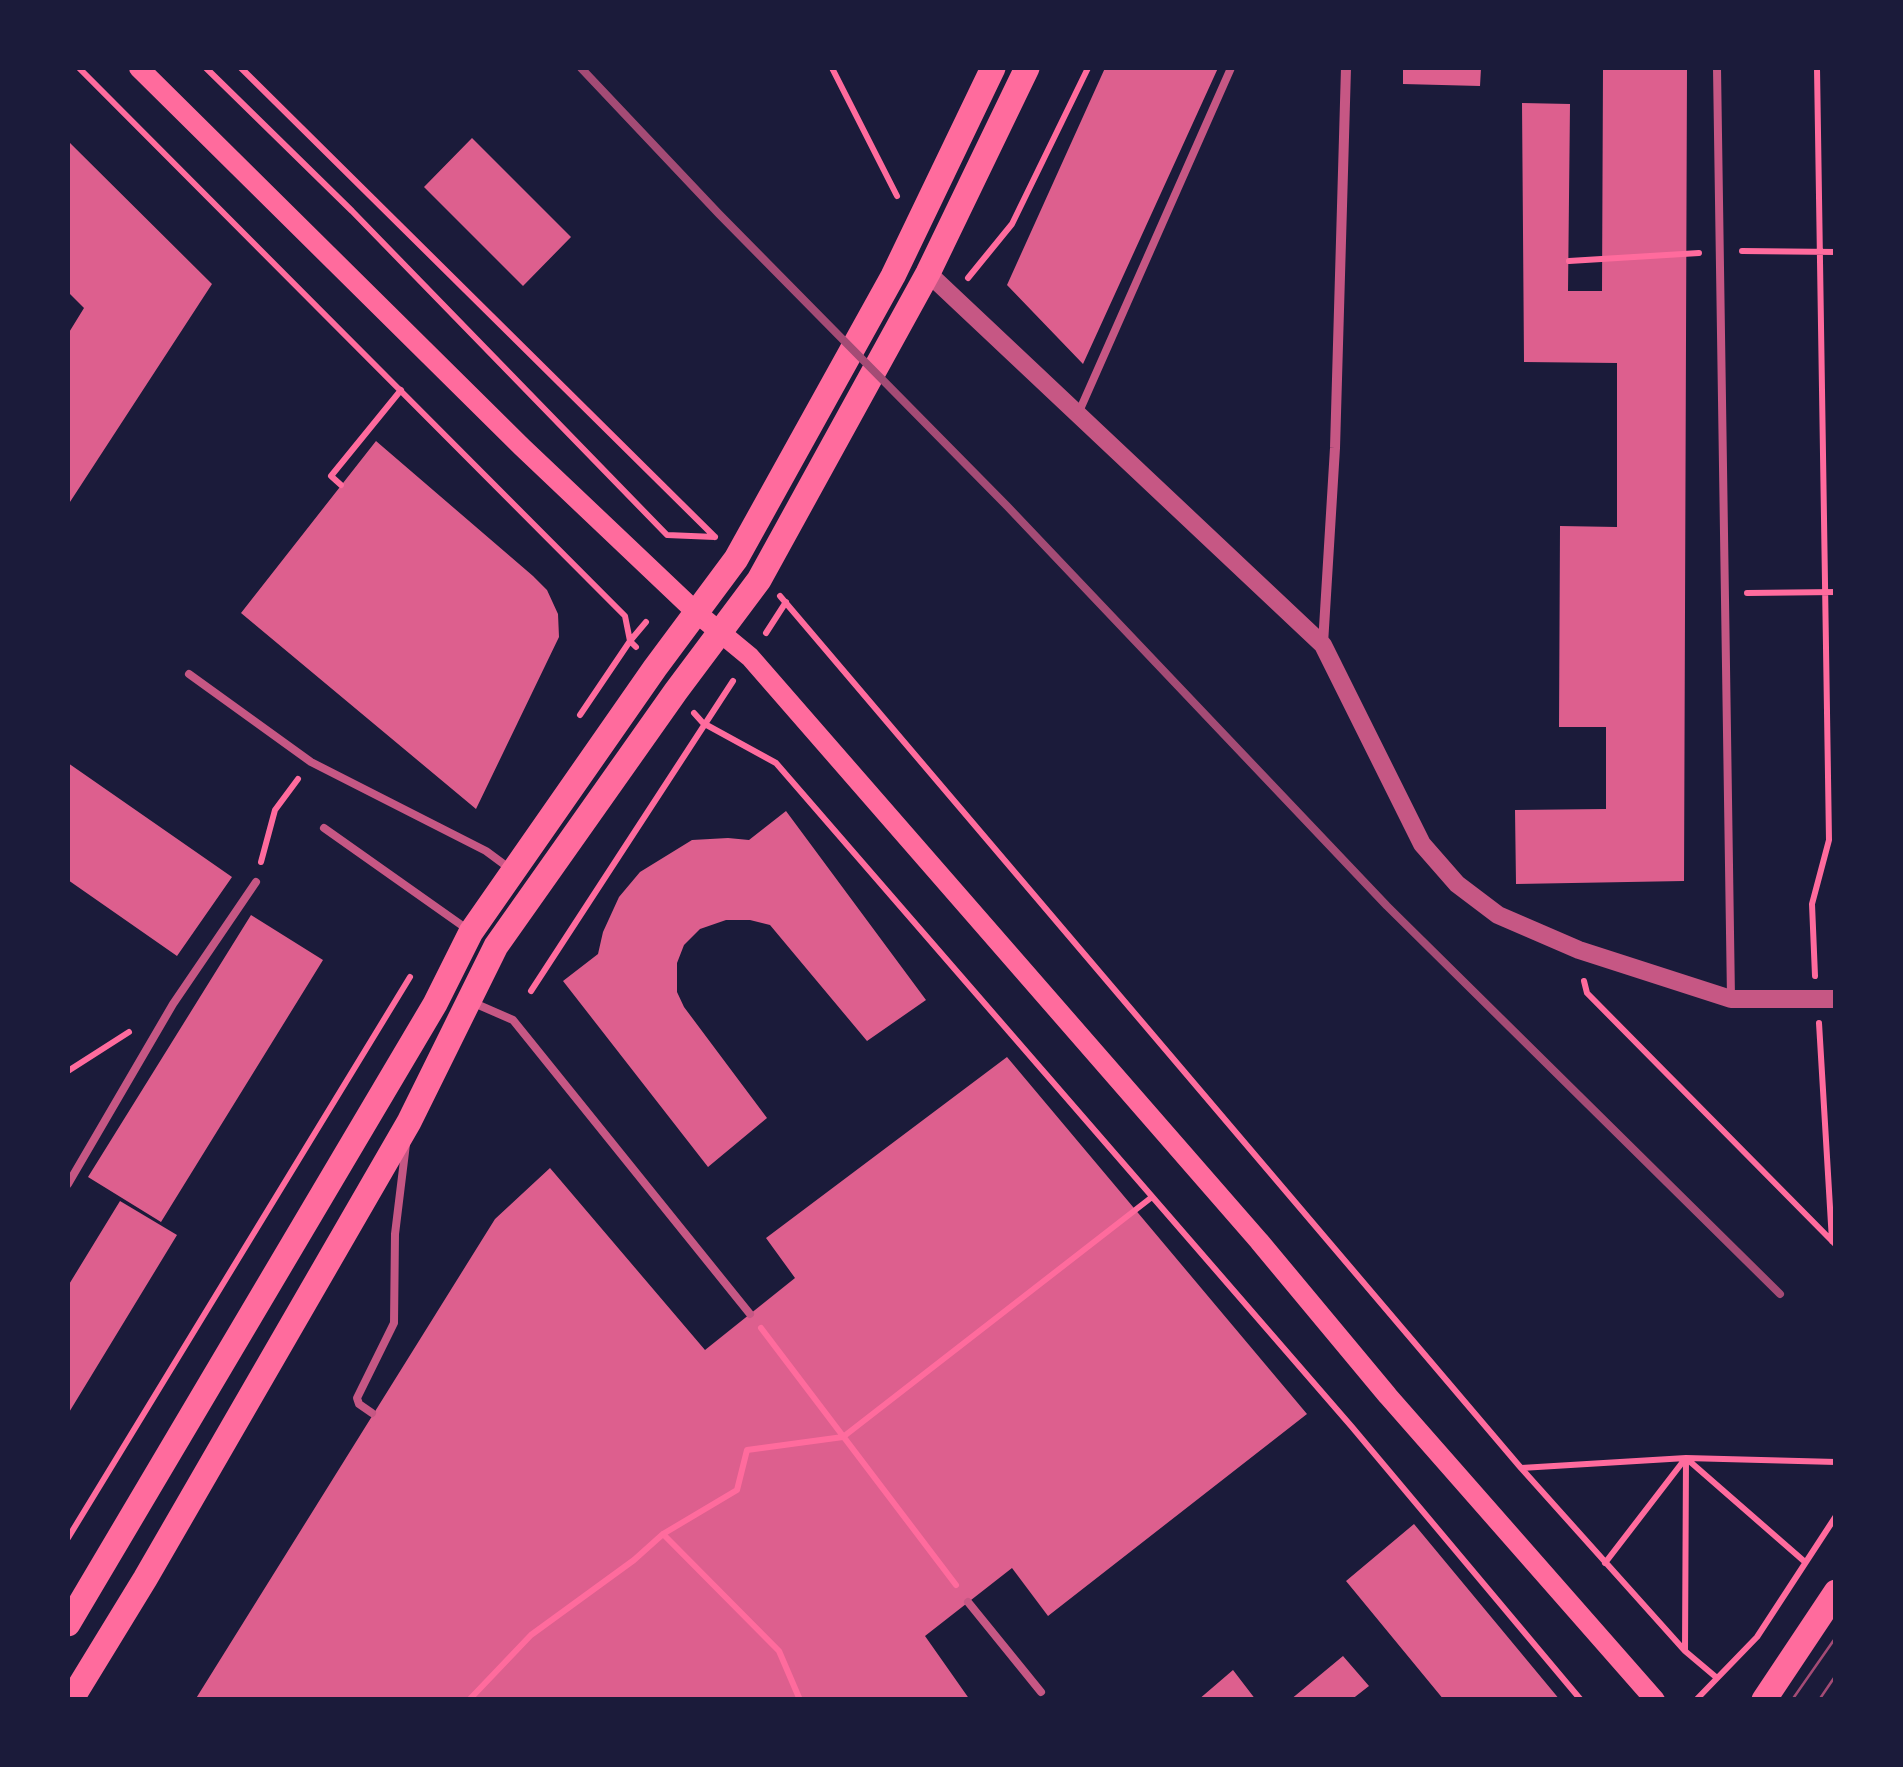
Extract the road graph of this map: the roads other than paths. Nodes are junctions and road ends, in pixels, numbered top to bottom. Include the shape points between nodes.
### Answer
1 (140, 68) edge
2 (994, 68) edge
3 (1027, 68) edge
4 (1231, 68) edge
5 (1346, 68) edge
6 (1717, 68) edge
7 (922, 284) junction
8 (1078, 414) junction
9 (698, 614) junction
10 (720, 632) junction
11 (1323, 645) junction
12 (189, 674) dead end
13 (324, 828) dead end
14 (513, 870) junction
15 (256, 882) road end
16 (471, 932) junction
17 (1826, 999) edge
18 (1731, 1000) junction
19 (471, 1002) junction
20 (409, 1122) junction
21 (68, 1184) edge
22 (750, 1314) road end
23 (372, 1413) dead end
24 (1836, 1592) edge
25 (968, 1602) road end
26 (68, 1624) edge
27 (1041, 1692) dead end
28 (71, 1700) edge
29 (1655, 1700) edge
30 (1764, 1700) edge

1 - 9 main road
2 - 9 main road via 893,276 736,559
3 - 7 main road
4 - 8 lane
5 - 11 street
6 - 18 lane
7 - 8 street via 954,295
7 - 10 main road via 760,580
8 - 11 street
9 - 10 main road
9 - 14 main road
10 - 19 main road via 496,946
10 - 29 main road via 750,657
11 - 18 street via 1422,844 1457,884 1498,915 1579,950
12 - 14 lane via 311,762
13 - 16 lane
14 - 16 main road
15 - 21 lane via 172,1004
16 - 26 main road via 435,1004
17 - 18 street
19 - 20 main road
19 - 22 lane via 513,1020
20 - 23 lane via 395,1234 394,1322 357,1398
20 - 28 main road
24 - 30 main road
25 - 27 lane

